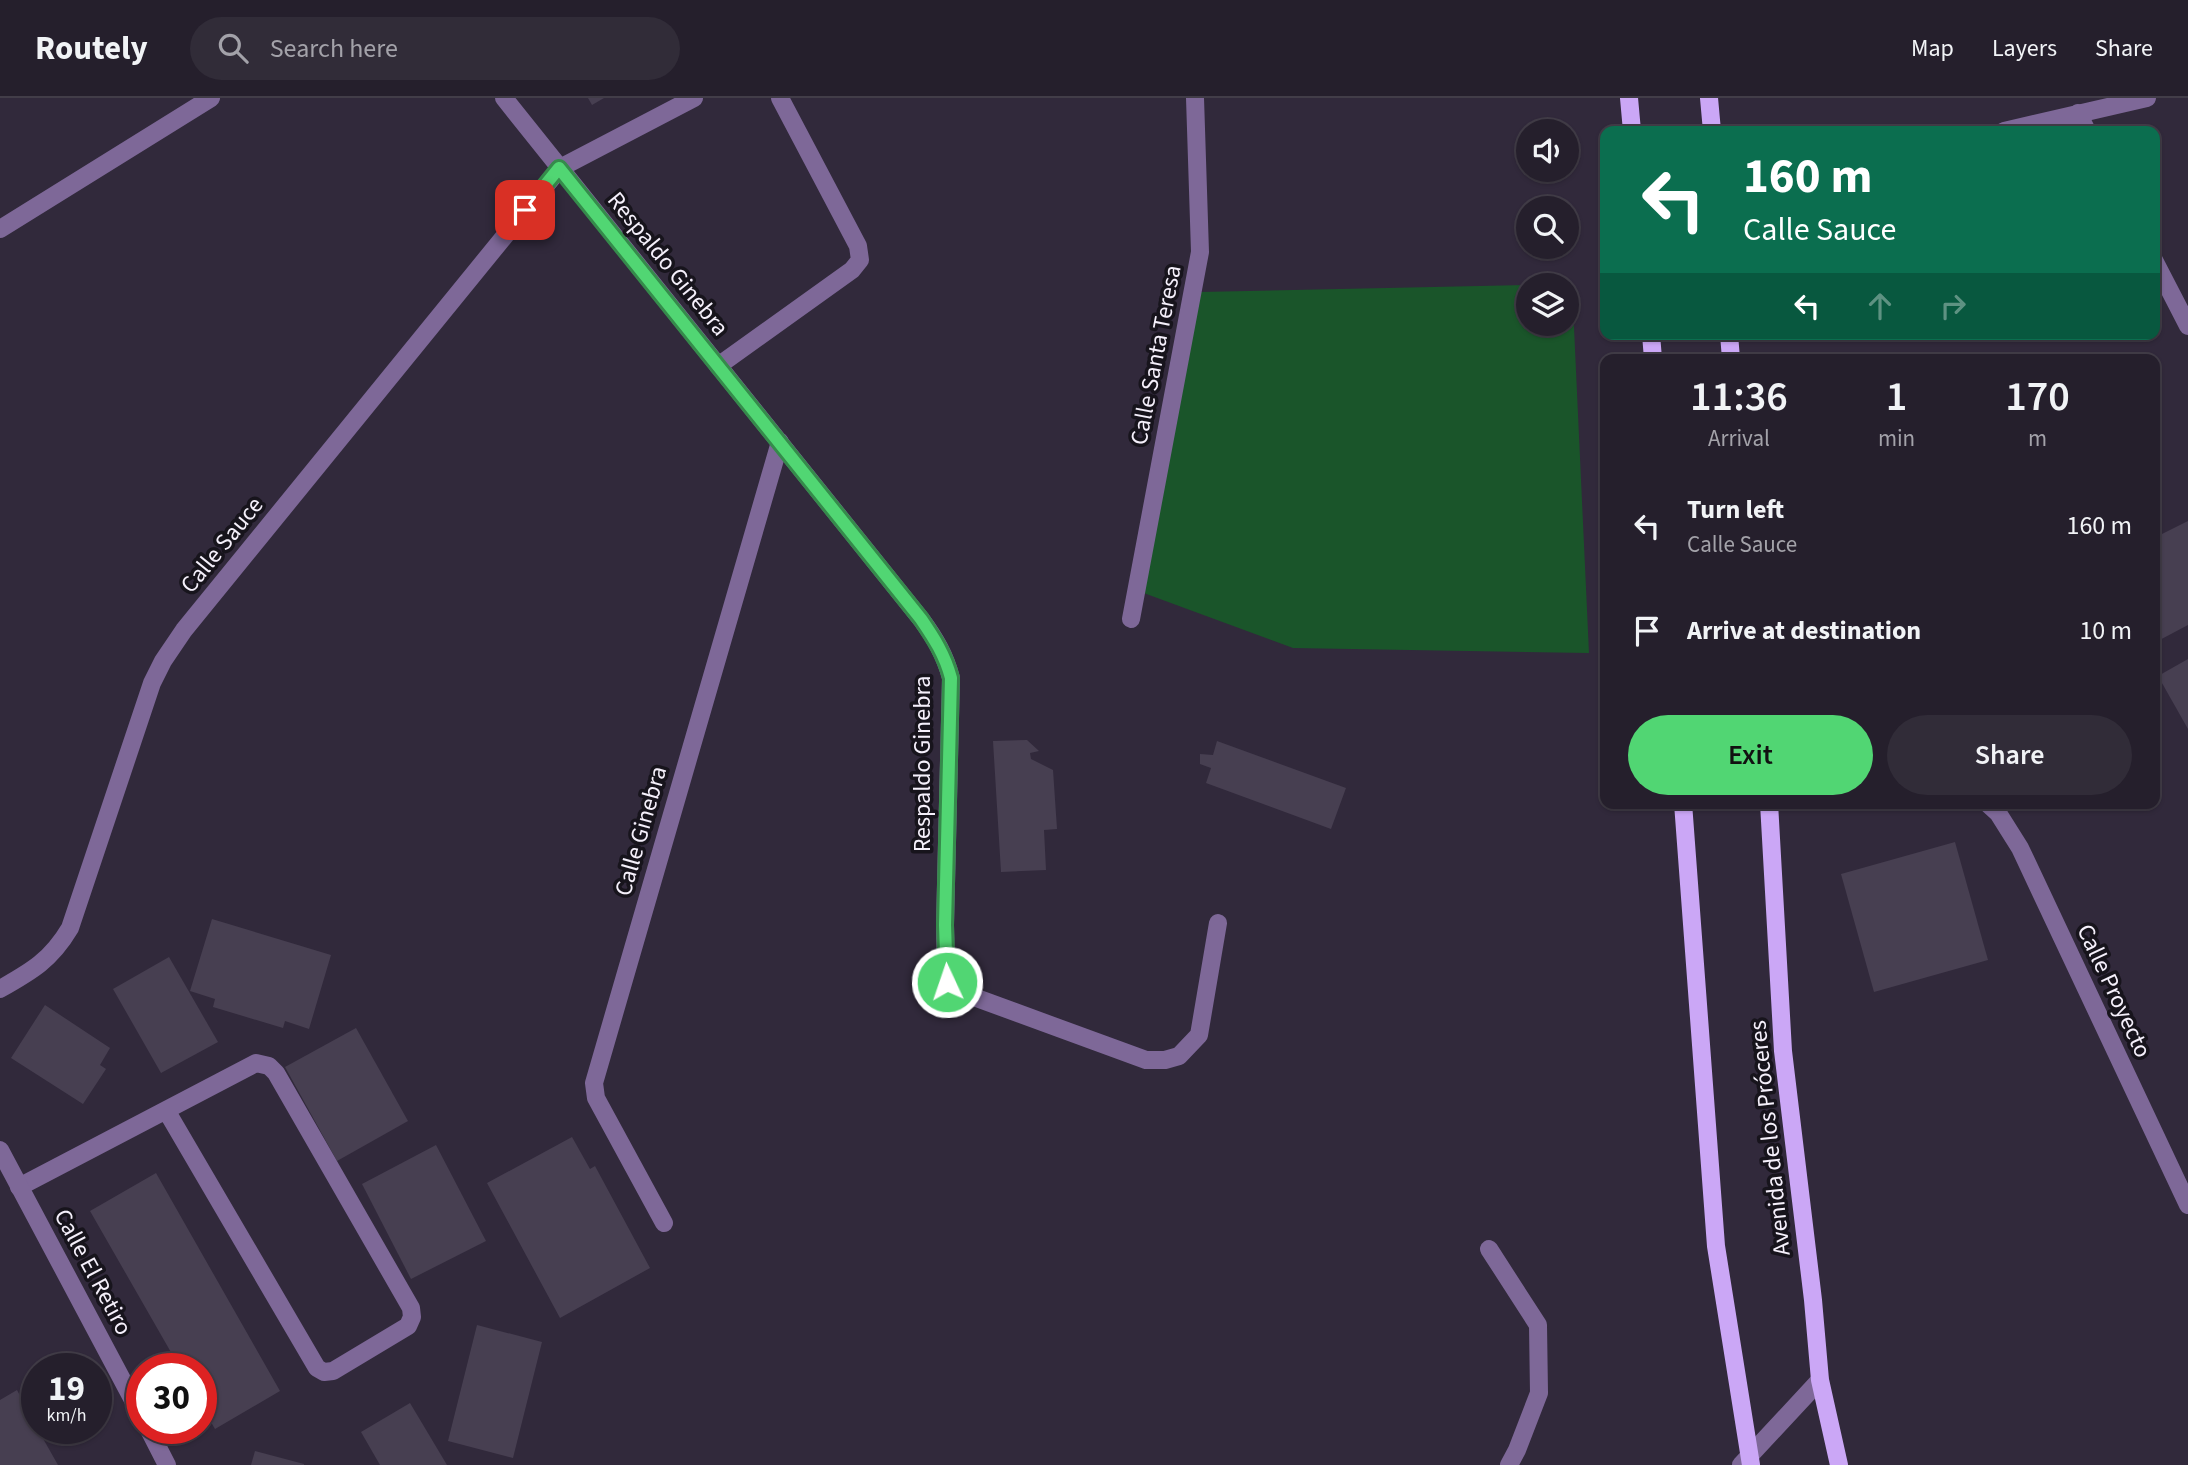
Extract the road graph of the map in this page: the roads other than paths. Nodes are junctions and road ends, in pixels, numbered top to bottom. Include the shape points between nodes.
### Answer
1 (211, 98) edge
2 (504, 98) edge
3 (694, 98) edge
4 (780, 98) edge
5 (1195, 98) edge
6 (1629, 98) edge
7 (1709, 98) edge
8 (2147, 98) edge
9 (2078, 113) junction
10 (1632, 126) edge
11 (1712, 126) edge
12 (2025, 126) edge
13 (2084, 126) edge
14 (559, 168) junction
15 (0, 229) edge
16 (2160, 272) edge
17 (2188, 326) edge
18 (718, 366) junction
19 (780, 442) junction
20 (1131, 619) dead end
21 (1683, 809) edge
22 (1769, 809) edge
23 (1994, 809) edge
24 (1217, 923) dead end
25 (0, 989) edge
26 (166, 1110) junction
27 (0, 1150) edge
28 (19, 1187) junction
29 (2188, 1205) edge
30 (664, 1223) dead end
31 (1489, 1248) dead end
32 (1820, 1380) junction
33 (126, 1387) edge
34 (156, 1444) edge
35 (1747, 1462) edge
36 (167, 1465) edge
37 (1509, 1465) edge
38 (1839, 1465) edge

1 - 15 street
2 - 14 street, Respaldo Ginebra
3 - 14 street
4 - 18 street via 858,246 860,260
5 - 20 street, Calle Santa Teresa via 1200,252
6 - 10 main road
7 - 11 main road
8 - 9 street
9 - 12 street
9 - 13 street
14 - 18 street, Respaldo Ginebra
14 - 25 street, Calle Sauce via 173,645 152,683 70,928 45,961
16 - 17 street
18 - 19 street, Respaldo Ginebra
19 - 24 street, Respaldo Ginebra via 921,619 947,662 951,678 945,925 947,982 952,989 1146,1060 1165,1060 1179,1056 1199,1035
19 - 30 street, Calle Ginebra via 594,1083 596,1098
21 - 35 main road via 1717,1246
22 - 32 main road, Avenida de los Próceres via 1783,1051
23 - 29 street, Calle Proyecto via 2020,848
26 - 26 street via 256,1063 269,1066 411,1308 408,1326 333,1371 317,1368
26 - 28 street
27 - 28 street, Calle El Retiro
28 - 33 street, Calle El Retiro
31 - 37 street via 1538,1325 1539,1393
32 - 35 street
32 - 38 main road, Avenida de los Próceres
34 - 36 street

